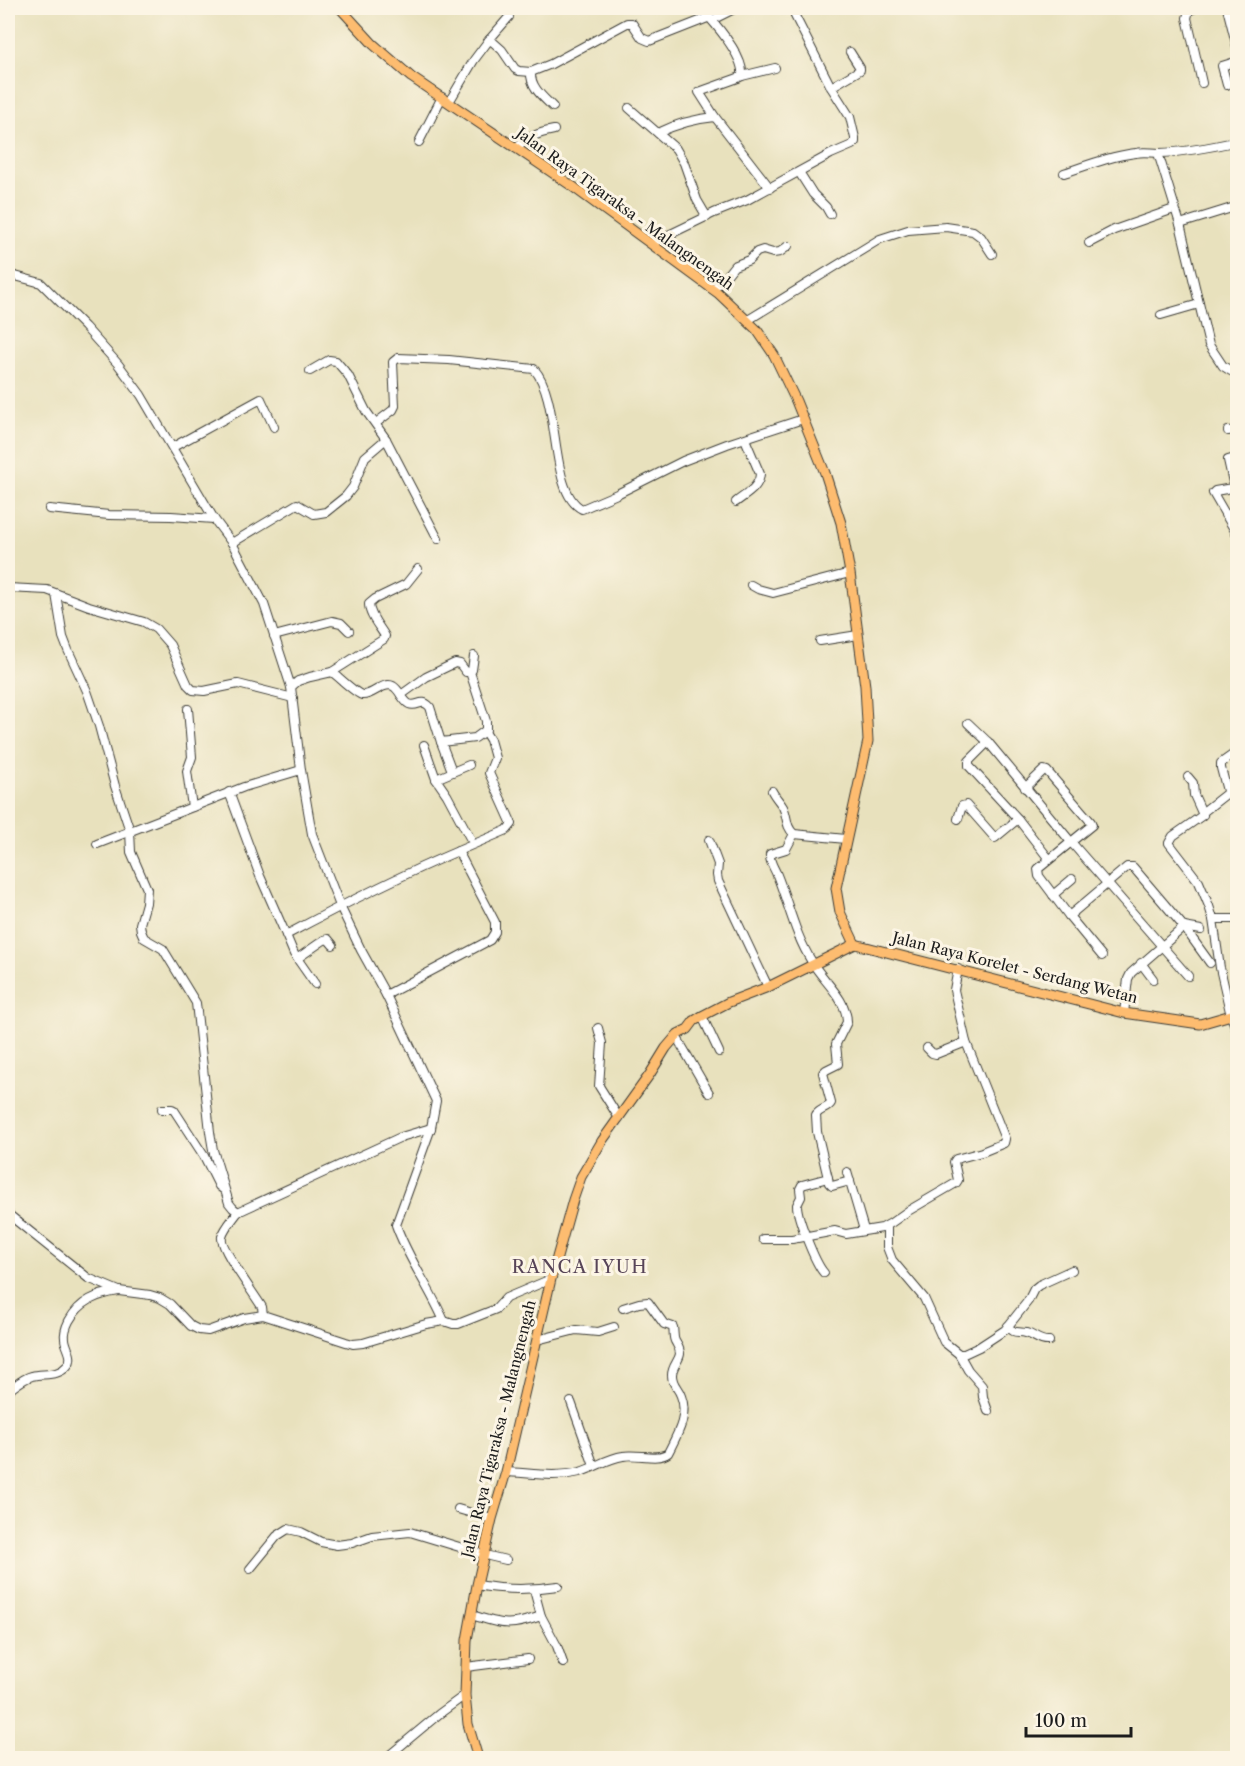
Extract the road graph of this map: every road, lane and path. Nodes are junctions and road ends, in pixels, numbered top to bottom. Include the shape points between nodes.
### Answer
1 (340, 8) edge
2 (701, 8) edge
3 (736, 8) edge
4 (795, 8) edge
5 (1196, 8) edge
6 (1227, 8) edge
7 (508, 17) dead end
8 (711, 19) junction
9 (489, 40) junction
10 (1238, 51) edge
11 (850, 52) dead end
12 (1238, 61) edge
13 (774, 68) dead end
14 (531, 72) junction
15 (742, 76) junction
16 (1202, 83) dead end
17 (1227, 85) dead end
18 (831, 87) junction
19 (446, 100) junction
20 (553, 107) dead end
21 (629, 108) dead end
22 (714, 117) junction
23 (554, 129) dead end
24 (658, 133) junction
25 (1238, 141) edge
26 (418, 142) dead end
27 (515, 148) junction
28 (1158, 153) junction
29 (799, 172) junction
30 (1065, 173) dead end
31 (770, 188) junction
32 (1238, 206) edge
33 (1174, 209) junction
34 (830, 214) dead end
35 (707, 217) junction
36 (1180, 224) junction
37 (652, 243) junction
38 (1089, 243) dead end
39 (788, 246) dead end
40 (992, 254) dead end
41 (8, 274) edge
42 (712, 289) junction
43 (1199, 304) junction
44 (1161, 315) dead end
45 (748, 320) junction
46 (1238, 370) edge
47 (310, 371) dead end
48 (803, 419) junction
49 (376, 423) junction
50 (274, 427) dead end
51 (1238, 430) edge
52 (1228, 431) dead end
53 (386, 439) junction
54 (745, 439) junction
55 (173, 447) junction
56 (1238, 457) edge
57 (1236, 487) edge
58 (736, 502) dead end
59 (49, 509) dead end
60 (1238, 513) edge
61 (1225, 515) junction
62 (214, 519) junction
63 (1238, 536) edge
64 (438, 539) dead end
65 (232, 543) junction
66 (418, 569) dead end
67 (849, 573) junction
68 (751, 585) dead end
69 (8, 588) edge
70 (56, 594) junction
71 (349, 631) dead end
72 (858, 635) junction
73 (274, 636) junction
74 (820, 641) dead end
75 (474, 656) dead end
76 (332, 672) junction
77 (470, 672) junction
78 (291, 687) junction
79 (401, 695) junction
80 (292, 698) junction
81 (188, 709) dead end
82 (968, 723) dead end
83 (485, 732) junction
84 (441, 742) junction
85 (988, 742) junction
86 (424, 745) dead end
87 (1238, 751) edge
88 (469, 765) dead end
89 (301, 770) junction
90 (452, 771) junction
91 (1188, 777) dead end
92 (436, 779) junction
93 (1025, 788) junction
94 (772, 791) dead end
95 (229, 792) junction
96 (192, 807) junction
97 (1203, 812) junction
98 (958, 819) dead end
99 (1018, 819) junction
100 (130, 831) junction
101 (794, 834) junction
102 (470, 838) dead end
103 (846, 839) junction
104 (709, 840) dead end
105 (1071, 842) junction
106 (97, 844) dead end
107 (458, 851) junction
108 (1049, 859) junction
109 (1072, 879) dead end
110 (1107, 884) junction
111 (1053, 895) junction
112 (340, 906) junction
113 (1069, 916) junction
114 (1213, 919) junction
115 (1238, 919) edge
116 (1184, 927) junction
117 (1201, 930) dead end
118 (286, 935) junction
119 (855, 944) junction
120 (333, 945) dead end
121 (1161, 947) junction
122 (1102, 956) dead end
123 (297, 958) junction
124 (1141, 963) junction
125 (1210, 963) dead end
126 (813, 964) junction
127 (958, 969) junction
128 (1188, 976) dead end
129 (1153, 979) dead end
130 (315, 984) dead end
131 (768, 987) junction
132 (386, 995) junction
133 (1124, 1013) junction
134 (1234, 1015) edge
135 (702, 1016) junction
136 (598, 1028) dead end
137 (1238, 1033) edge
138 (676, 1036) junction
139 (966, 1042) junction
140 (927, 1048) dead end
141 (719, 1052) dead end
142 (709, 1093) dead end
143 (162, 1109) dead end
144 (619, 1118) junction
145 (431, 1128) junction
146 (847, 1172) dead end
147 (828, 1178) junction
148 (850, 1181) junction
149 (225, 1190) junction
150 (238, 1212) junction
151 (8, 1214) edge
152 (887, 1226) junction
153 (864, 1230) junction
154 (807, 1236) junction
155 (764, 1239) dead end
156 (1072, 1270) dead end
157 (824, 1273) dead end
158 (551, 1279) junction
159 (119, 1291) junction
160 (623, 1308) dead end
161 (263, 1315) junction
162 (444, 1321) junction
163 (1008, 1326) junction
164 (614, 1327) dead end
165 (537, 1340) junction
166 (1049, 1341) dead end
167 (959, 1354) junction
168 (8, 1391) edge
169 (571, 1402) dead end
170 (988, 1410) dead end
171 (594, 1466) junction
172 (506, 1472) junction
173 (459, 1509) dead end
174 (492, 1519) junction
175 (484, 1555) junction
176 (506, 1560) dead end
177 (250, 1569) dead end
178 (477, 1585) junction
179 (558, 1586) dead end
180 (534, 1590) junction
181 (472, 1615) junction
182 (541, 1616) junction
183 (528, 1659) dead end
184 (562, 1663) dead end
185 (466, 1667) junction
186 (465, 1695) junction
187 (386, 1758) edge
188 (478, 1758) edge

1 - 19 main road, Jalan Raya Tigaraksa - Malangnengah via 411,77
2 - 8 street
3 - 8 street
4 - 18 street via 795,16
5 - 16 street via 1189,10 1187,18
6 - 10 street
7 - 9 street
8 - 14 street via 649,41 642,38 632,23 627,23
8 - 15 street via 740,62
9 - 14 street via 502,50 515,69
9 - 19 street
11 - 18 street via 860,70
12 - 17 street via 1222,66
13 - 15 street
14 - 20 street via 535,87
15 - 22 street via 699,92
18 - 29 street via 850,117 855,142
19 - 26 street
19 - 27 main road, Jalan Raya Tigaraksa - Malangnengah
21 - 24 street
22 - 24 street via 683,122
22 - 31 street
23 - 27 street via 525,139
24 - 35 street via 679,153
25 - 28 street
27 - 37 main road, Jalan Raya Tigaraksa - Malangnengah
28 - 30 street via 1116,156
28 - 33 street
29 - 31 street
29 - 34 street
31 - 35 street
32 - 36 street
33 - 36 street
33 - 38 street
35 - 37 street
36 - 43 street
37 - 42 main road, Jalan Raya Tigaraksa - Malangnengah
39 - 42 street via 780,252 757,252 734,266
40 - 45 street via 973,231 946,227 908,230 880,239
41 - 55 street via 41,283 85,327 141,395
42 - 45 main road, Jalan Raya Tigaraksa - Malangnengah
43 - 44 street
43 - 46 street via 1214,354 1227,370
45 - 48 main road, Jalan Raya Tigaraksa - Malangnengah via 778,361
47 - 49 street via 329,360 336,361
48 - 54 street
48 - 67 main road, Jalan Raya Tigaraksa - Malangnengah via 841,523
49 - 53 street
49 - 54 street via 395,406 393,362 398,358 534,369 547,392 565,486 582,509 683,461
50 - 55 street via 261,399
51 - 52 street
53 - 64 street
53 - 65 street via 365,457 346,496 326,512 314,514 297,504
54 - 58 street via 760,479
55 - 62 street
56 - 57 street via 1228,460
57 - 61 street via 1213,493
59 - 62 street via 109,516
60 - 61 street
61 - 63 street
62 - 65 street
65 - 73 street via 264,604
66 - 76 street via 406,584 369,603 384,639
67 - 68 street via 773,593
67 - 72 main road, Jalan Raya Tigaraksa - Malangnengah
69 - 70 street via 44,589
70 - 80 street via 156,629 170,645 193,690 204,692 238,684
70 - 100 street via 63,637 87,691
71 - 73 street via 333,621
72 - 74 street
72 - 103 main road, Jalan Raya Tigaraksa - Malangnengah via 868,741
73 - 78 street
75 - 77 street
76 - 78 street via 298,681
76 - 79 street via 359,694 392,685
77 - 79 street via 455,663
77 - 83 street via 486,721
78 - 80 street
79 - 84 street via 407,703 428,704
80 - 89 street
81 - 96 street via 192,757 187,771
82 - 85 street
83 - 84 street via 471,739
83 - 107 street via 495,758 489,773 512,824 507,830
84 - 90 street
85 - 93 street
85 - 99 street via 969,760 969,766
86 - 92 street
87 - 97 street via 1221,763 1226,794
88 - 90 street
89 - 95 street
89 - 112 street via 312,834
90 - 92 street
91 - 97 street
92 - 102 street
93 - 105 street
93 - 105 street via 1047,771 1084,814 1092,825
94 - 101 street
95 - 96 street
95 - 118 street
96 - 100 street
97 - 114 street via 1201,818 1173,836 1169,843 1201,885
98 - 99 street via 966,805 995,838
99 - 108 street
100 - 106 street
100 - 149 street via 131,852 147,889 141,934 166,952 198,1011 209,1125
101 - 103 street
101 - 126 street via 788,848 769,855 799,938
103 - 119 main road, Jalan Raya Tigaraksa - Malangnengah via 836,888 840,912
104 - 131 street via 718,864 718,881
105 - 108 street
105 - 110 street
107 - 112 street
107 - 132 street via 495,922 493,936
108 - 111 street via 1037,871
109 - 111 street
110 - 113 street
110 - 116 street via 1127,867 1133,867
110 - 121 street
111 - 113 street
112 - 118 street
112 - 132 street
113 - 122 street
114 - 115 street
114 - 134 street via 1220,968
116 - 117 street
116 - 121 street
116 - 125 street
118 - 123 street
119 - 126 main road, Jalan Raya Tigaraksa - Malangnengah
119 - 127 main road, Jalan Raya Korelet - Serdang Wetan
120 - 123 street via 324,940
121 - 124 street
121 - 128 street
123 - 130 street
124 - 129 street
124 - 133 street via 1128,979
126 - 131 main road, Jalan Raya Tigaraksa - Malangnengah
126 - 147 street via 845,1009 847,1018 836,1044 838,1064 824,1073 831,1103 816,1115
127 - 133 main road, Jalan Raya Korelet - Serdang Wetan
127 - 139 street via 954,990
131 - 135 main road, Jalan Raya Tigaraksa - Malangnengah
132 - 145 street via 436,1101
133 - 134 main road, Jalan Raya Korelet - Serdang Wetan via 1200,1024
134 - 137 street
135 - 138 main road, Jalan Raya Tigaraksa - Malangnengah
135 - 141 street
136 - 144 street via 602,1043 599,1086
138 - 142 street
138 - 144 main road, Jalan Raya Tigaraksa - Malangnengah
139 - 140 street via 936,1054
139 - 152 street via 1005,1142 956,1159 956,1183
143 - 149 street via 174,1110
144 - 158 main road, Jalan Raya Tigaraksa - Malangnengah via 581,1178
145 - 150 street via 401,1137
145 - 162 street via 396,1225
146 - 148 street
147 - 148 street via 832,1185
147 - 154 street via 800,1187 797,1208
148 - 153 street
149 - 150 street
150 - 161 street via 222,1241 262,1307
151 - 159 street via 88,1278
152 - 153 street
152 - 167 street via 887,1247 892,1260 924,1298 944,1342
153 - 154 street
154 - 155 street
154 - 157 street
156 - 163 street via 1039,1285
158 - 162 street via 506,1298 499,1307 479,1316 458,1324
158 - 165 main road, Jalan Raya Tigaraksa - Malangnengah
159 - 161 street via 160,1298 199,1330 208,1331
159 - 168 street via 90,1298 73,1314 64,1337 70,1352 67,1367 30,1376
160 - 171 street via 648,1302 663,1324 674,1329 680,1355 672,1378 681,1395 684,1417 666,1455 624,1455
161 - 162 street via 353,1344
163 - 166 street via 1016,1333
163 - 167 street via 979,1347
164 - 165 street via 598,1332 576,1330
165 - 172 main road, Jalan Raya Tigaraksa - Malangnengah
167 - 170 street via 982,1386
169 - 171 street
171 - 172 street via 555,1476
172 - 174 main road, Jalan Raya Tigaraksa - Malangnengah
173 - 174 street
174 - 175 main road, Jalan Raya Tigaraksa - Malangnengah
175 - 176 street
175 - 177 street via 410,1532 337,1545 288,1529 277,1536
175 - 178 main road, Jalan Raya Tigaraksa - Malangnengah
178 - 180 street
178 - 181 main road, Jalan Raya Tigaraksa - Malangnengah
179 - 180 street
180 - 182 street
181 - 182 street via 506,1625
181 - 185 main road, Jalan Raya Tigaraksa - Malangnengah
182 - 184 street
183 - 185 street
185 - 186 main road, Jalan Raya Tigaraksa - Malangnengah
186 - 187 street
186 - 188 main road, Jalan Raya Tigaraksa - Malangnengah

